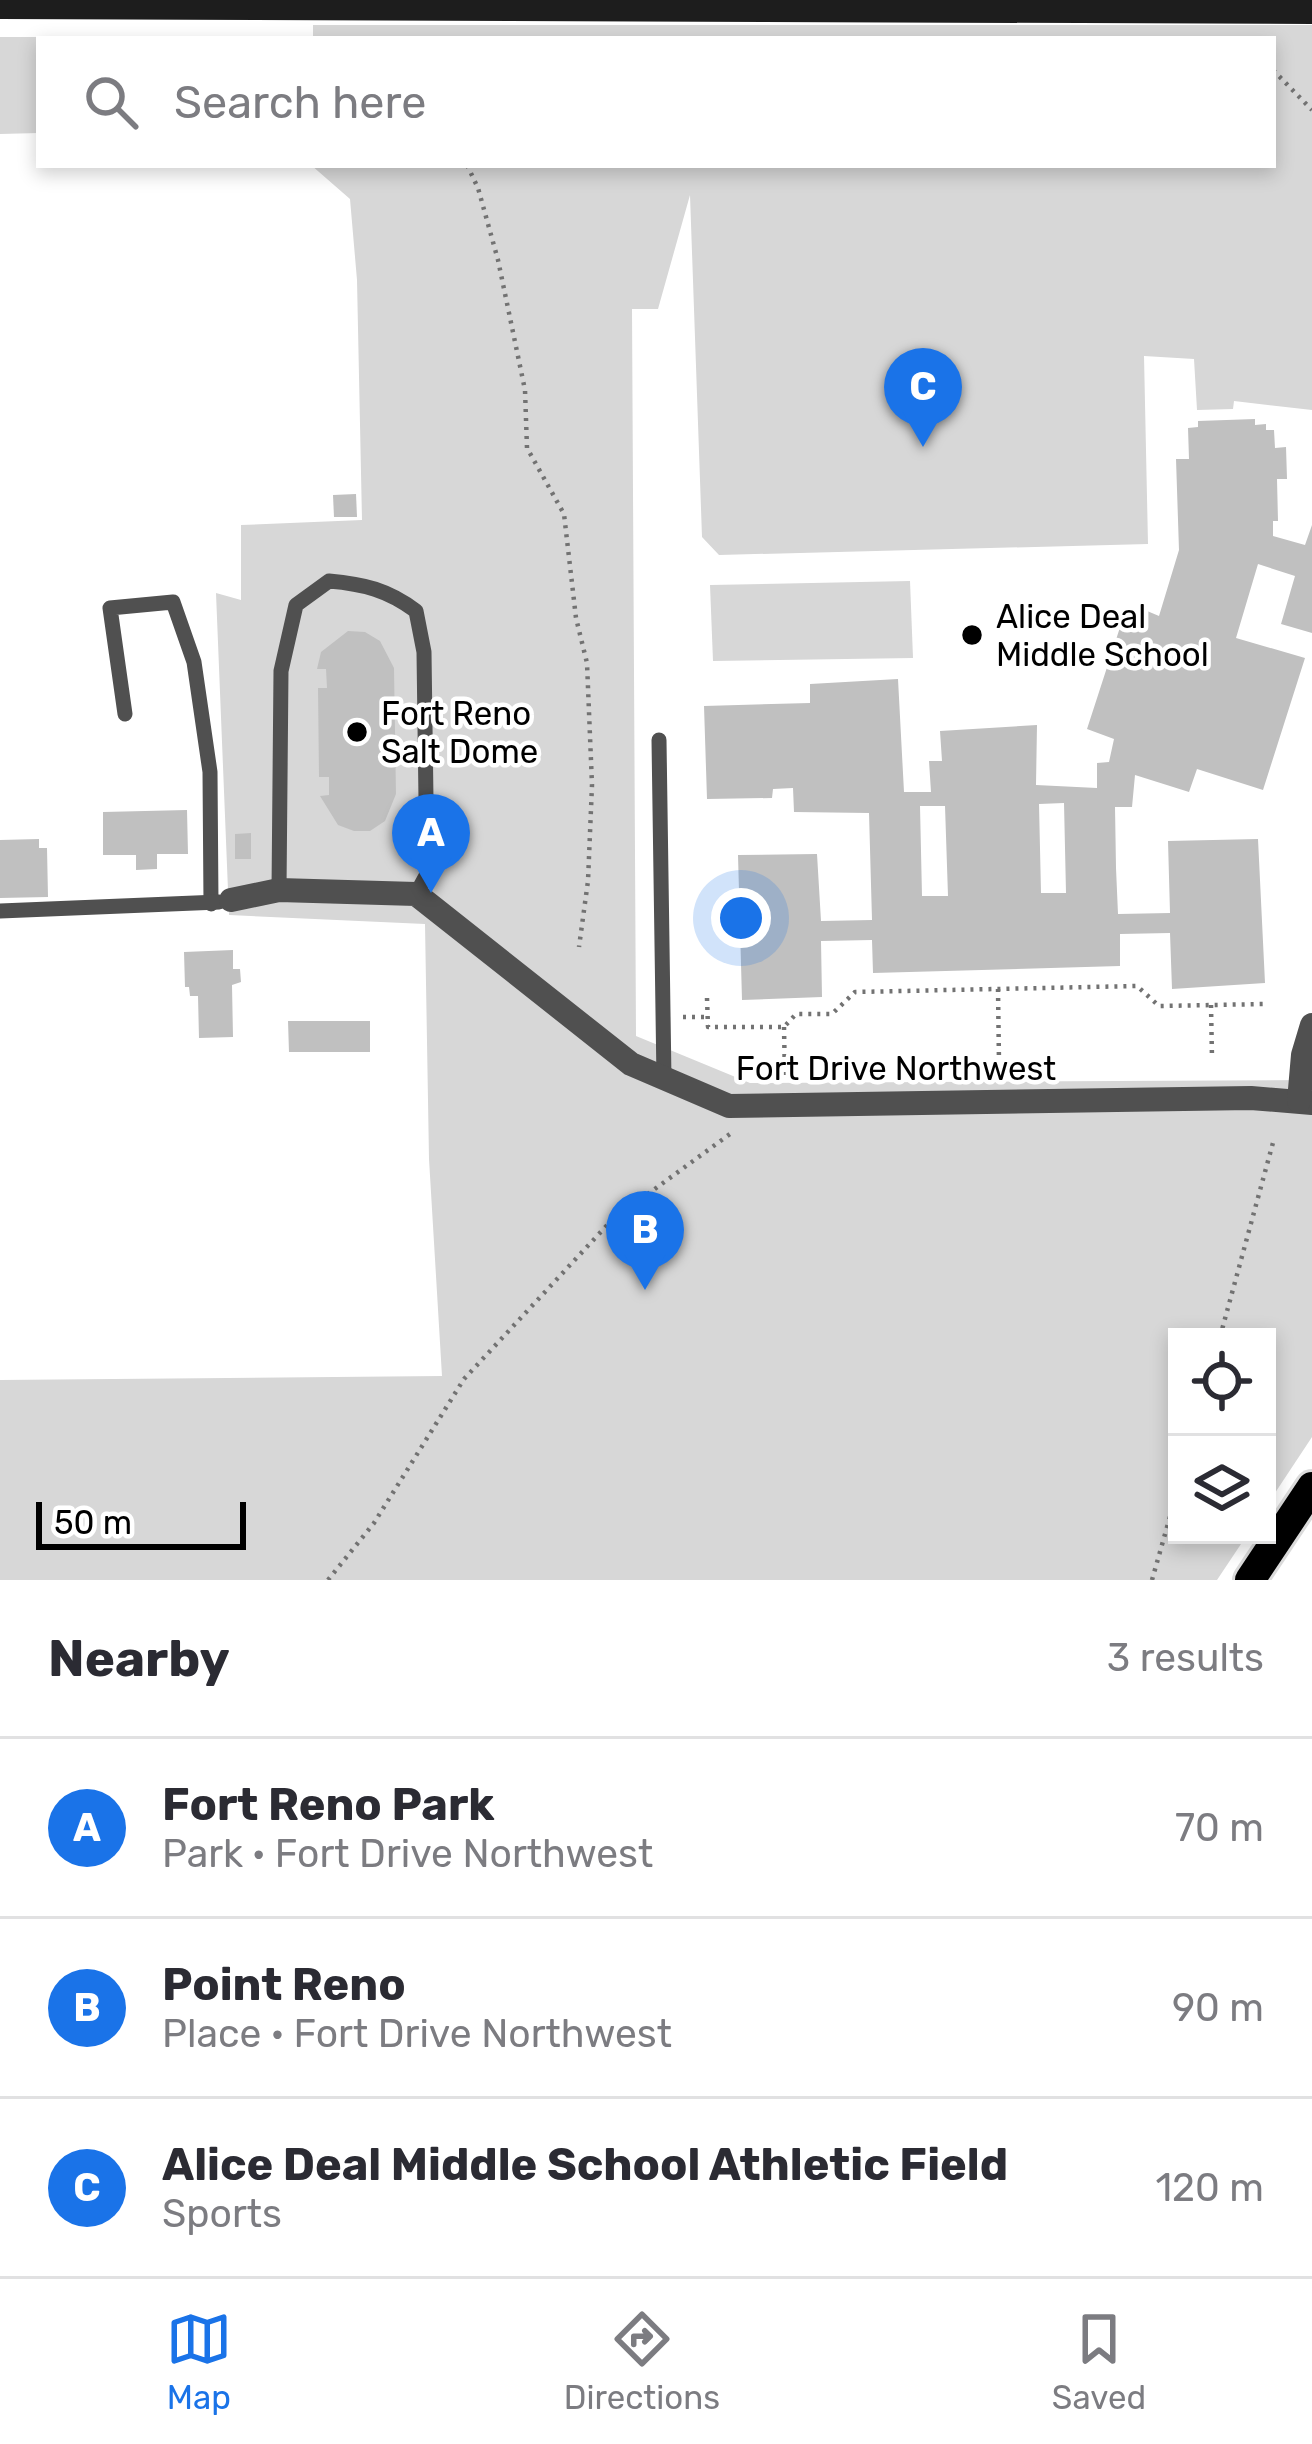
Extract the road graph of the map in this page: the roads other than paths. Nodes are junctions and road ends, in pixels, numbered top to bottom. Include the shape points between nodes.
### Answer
1 (269, 4) edge
2 (454, 5) edge
3 (1010, 6) edge
4 (1196, 6) edge
5 (0, 8) edge
6 (1312, 12) edge
7 (125, 714) dead end
8 (659, 740) dead end
9 (279, 890) junction
10 (416, 894) junction
11 (221, 902) junction
12 (0, 911) edge
13 (1312, 1025) edge
14 (664, 1080) junction
15 (1305, 1102) edge
16 (1312, 1487) edge
17 (1297, 1532) edge
18 (1250, 1580) edge

1 - 2 street
1 - 5 street
2 - 3 street
3 - 4 street
4 - 6 street
7 - 11 lane via 110,608 173,602 194,662
8 - 14 lane
9 - 10 street
9 - 10 lane via 281,670 296,605 329,581 394,594 416,610 424,652 428,874
9 - 11 street
10 - 14 street, Fort Drive Northwest via 598,1040
11 - 12 lane
13 - 15 street
14 - 15 street, Fort Drive Northwest via 729,1106 758,1107
16 - 17 main road
17 - 18 main road

